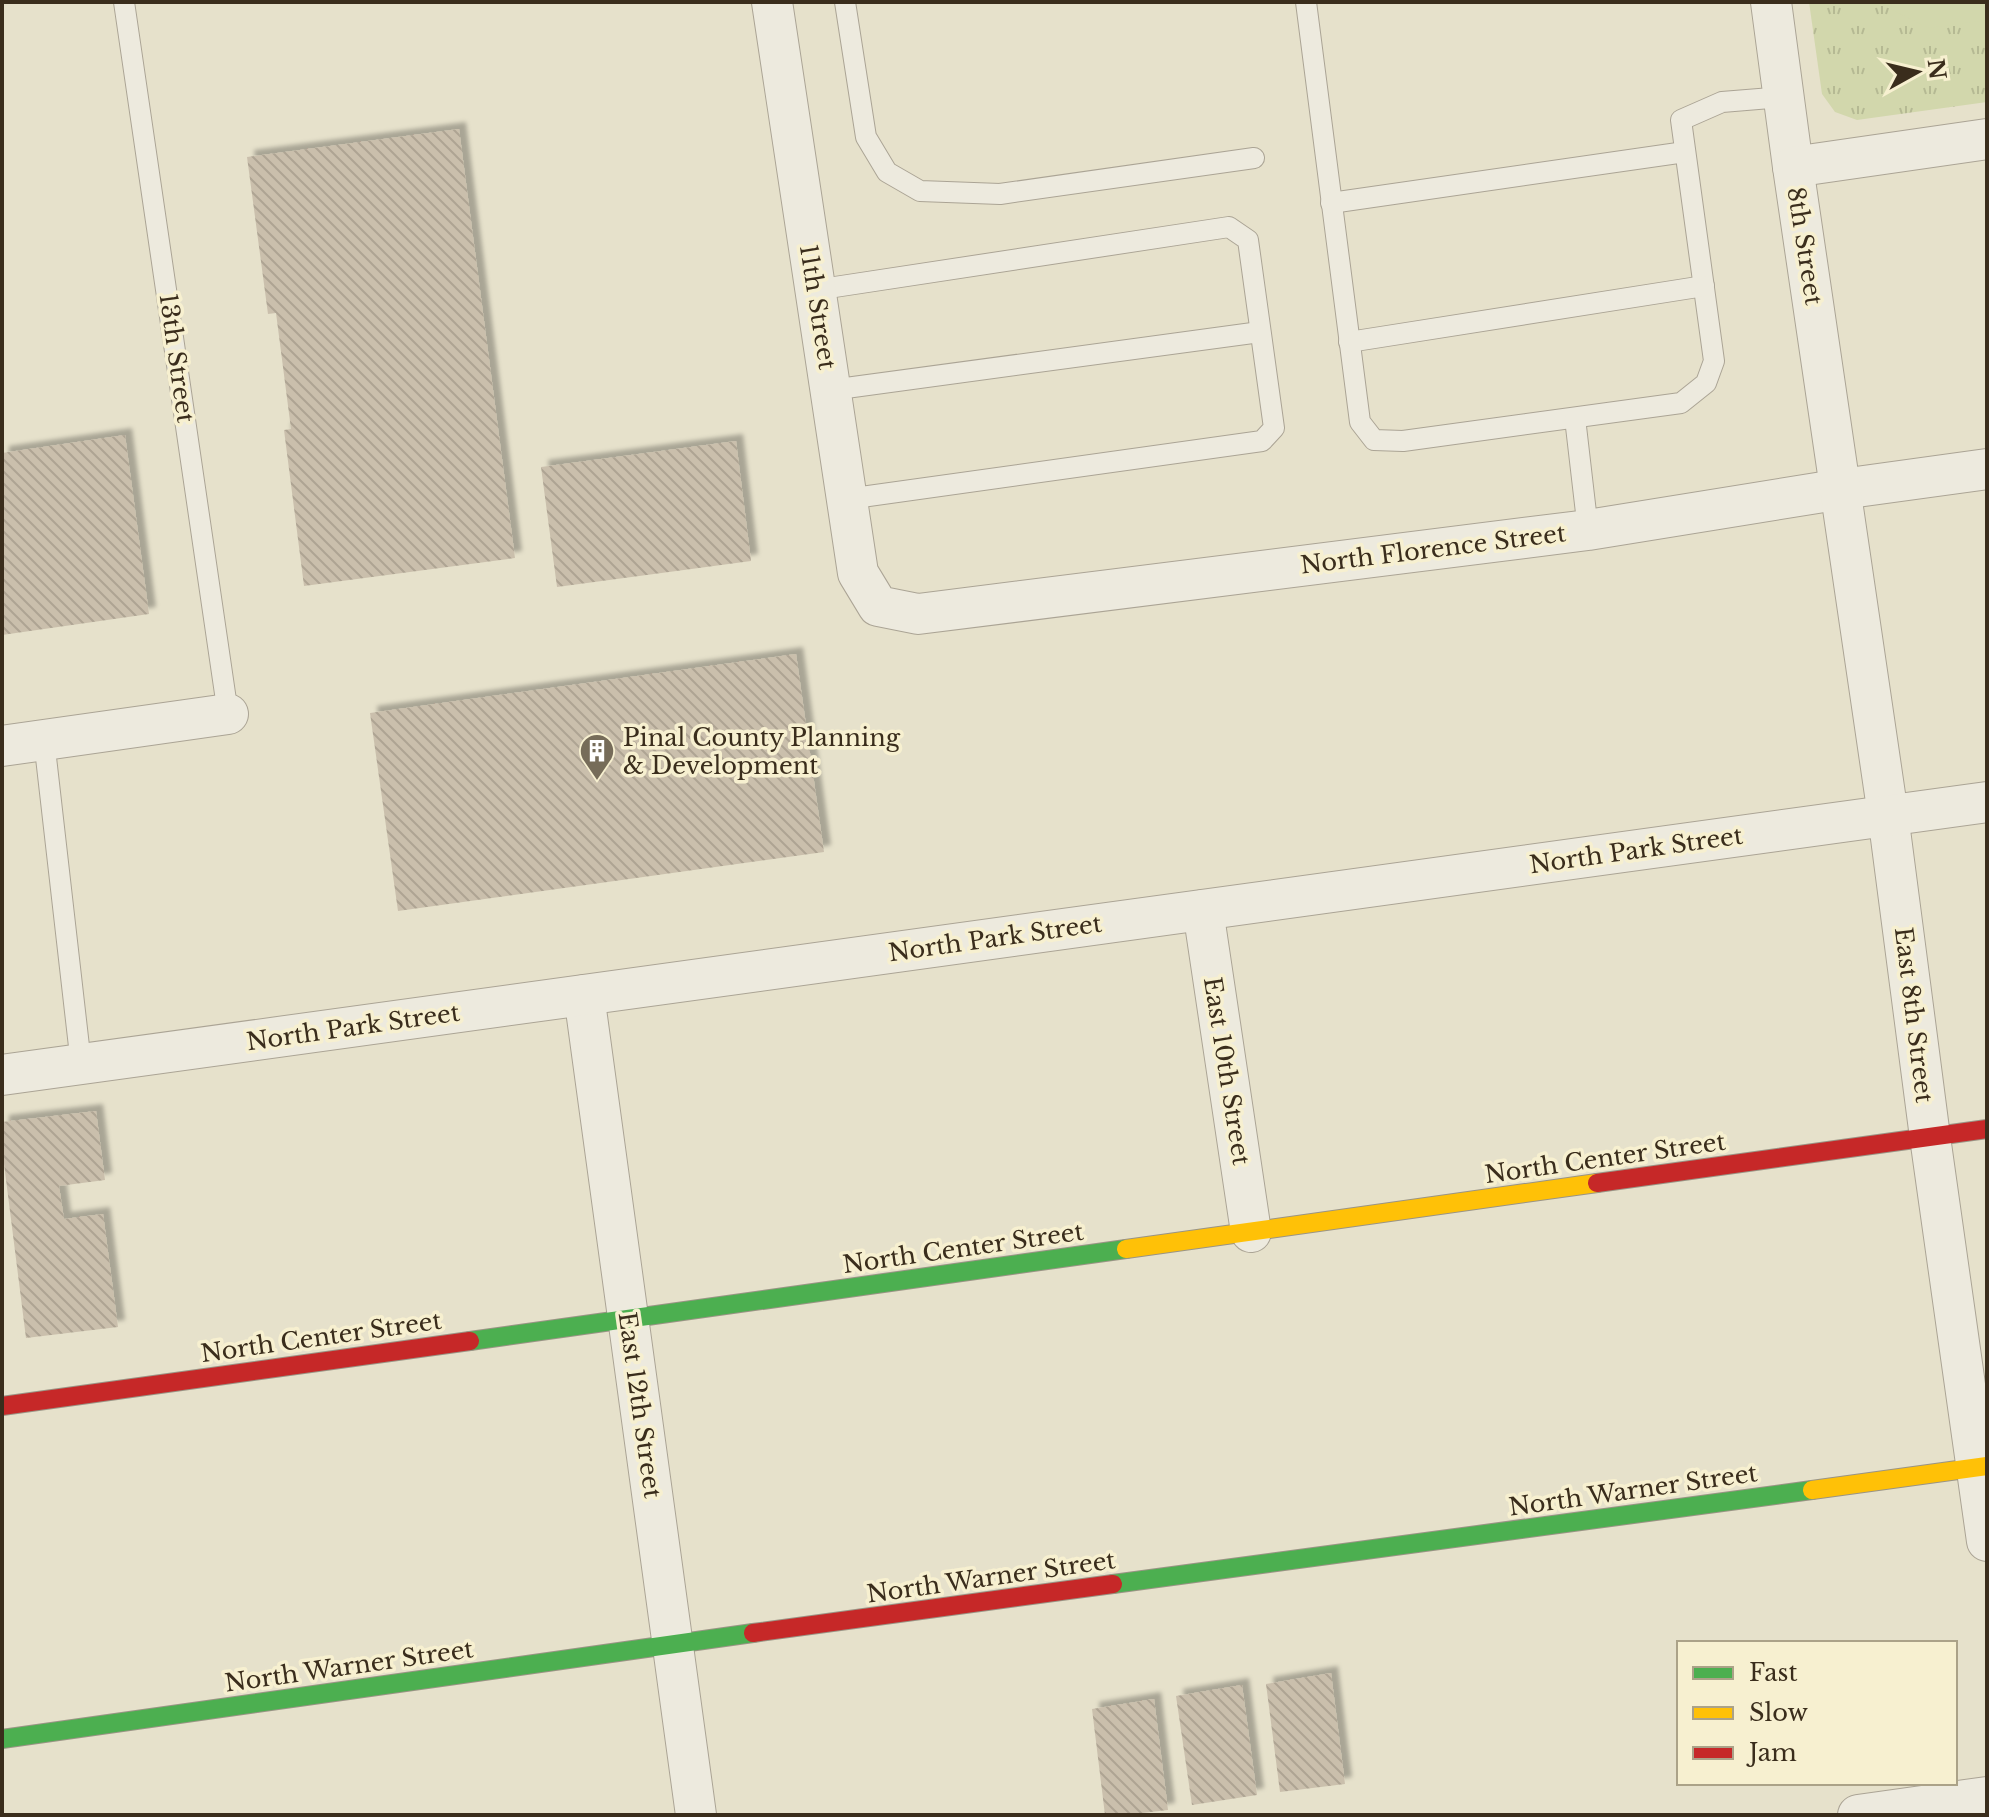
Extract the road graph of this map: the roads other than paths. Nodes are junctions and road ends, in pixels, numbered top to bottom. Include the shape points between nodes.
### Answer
1 (124, 2) edge
2 (772, 2) edge
3 (845, 2) edge
4 (1306, 2) edge
5 (1771, 2) edge
6 (1784, 97) junction
7 (1987, 139) edge
8 (1685, 152) junction
9 (1254, 158) dead end
10 (1793, 167) junction
11 (1331, 203) junction
12 (1704, 286) junction
13 (815, 290) junction
14 (1260, 332) junction
15 (1349, 342) junction
16 (831, 390) junction
17 (1575, 418) junction
18 (1987, 469) edge
19 (1842, 489) junction
20 (847, 499) junction
21 (1588, 530) junction
22 (878, 606) joint
23 (228, 714) joint
24 (44, 740) junction
25 (2, 746) edge
26 (1987, 802) edge
27 (1888, 815) junction
28 (1203, 910) junction
29 (584, 995) junction
30 (81, 1064) junction
31 (2, 1075) edge
32 (1987, 1129) edge
33 (1930, 1137) junction
34 (1251, 1232) junction
35 (628, 1319) junction
36 (2, 1406) edge
37 (1982, 1467) edge
38 (1987, 1541) edge
39 (673, 1644) junction
40 (2, 1739) edge
41 (1987, 1797) edge
42 (696, 1815) edge
43 (1858, 1815) edge

1 - 23 lane, 13th Street
2 - 13 street, 11th Street
3 - 9 lane via 866,137 887,172 920,191 1000,194
4 - 11 lane
5 - 6 street, 8th Street
6 - 8 lane via 1722,102 1681,120
6 - 10 street, 8th Street
7 - 10 street
8 - 11 lane
8 - 12 lane
10 - 19 street, 8th Street
11 - 15 lane
12 - 15 lane
12 - 17 lane via 1714,361 1706,383 1681,403
13 - 14 lane via 1229,227 1248,240
13 - 16 street, 11th Street
14 - 16 lane
14 - 20 lane via 1274,428 1262,441
15 - 17 lane via 1360,422 1374,440 1403,441
16 - 20 street, 11th Street
17 - 21 lane
18 - 19 street, North Florence Street
19 - 21 street, North Florence Street
19 - 27 street, East 8th Street
20 - 22 street, 11th Street via 858,573
21 - 22 street, North Florence Street via 918,614
23 - 24 street
24 - 25 street
24 - 30 lane
26 - 27 street, North Park Street
27 - 28 street, North Park Street
27 - 33 street, East 8th Street
28 - 29 street, North Park Street
28 - 34 street, East 10th Street
29 - 30 street, North Park Street
29 - 35 street, East 12th Street
30 - 31 street, North Park Street
32 - 33 street, North Center Street
33 - 34 street, North Center Street
33 - 37 street, East 8th Street
34 - 35 street, North Center Street
35 - 36 street, North Center Street
35 - 39 street, East 12th Street
37 - 38 street, East 8th Street
37 - 39 street, North Warner Street
39 - 40 street, North Warner Street
39 - 42 street, East 12th Street
41 - 43 street

